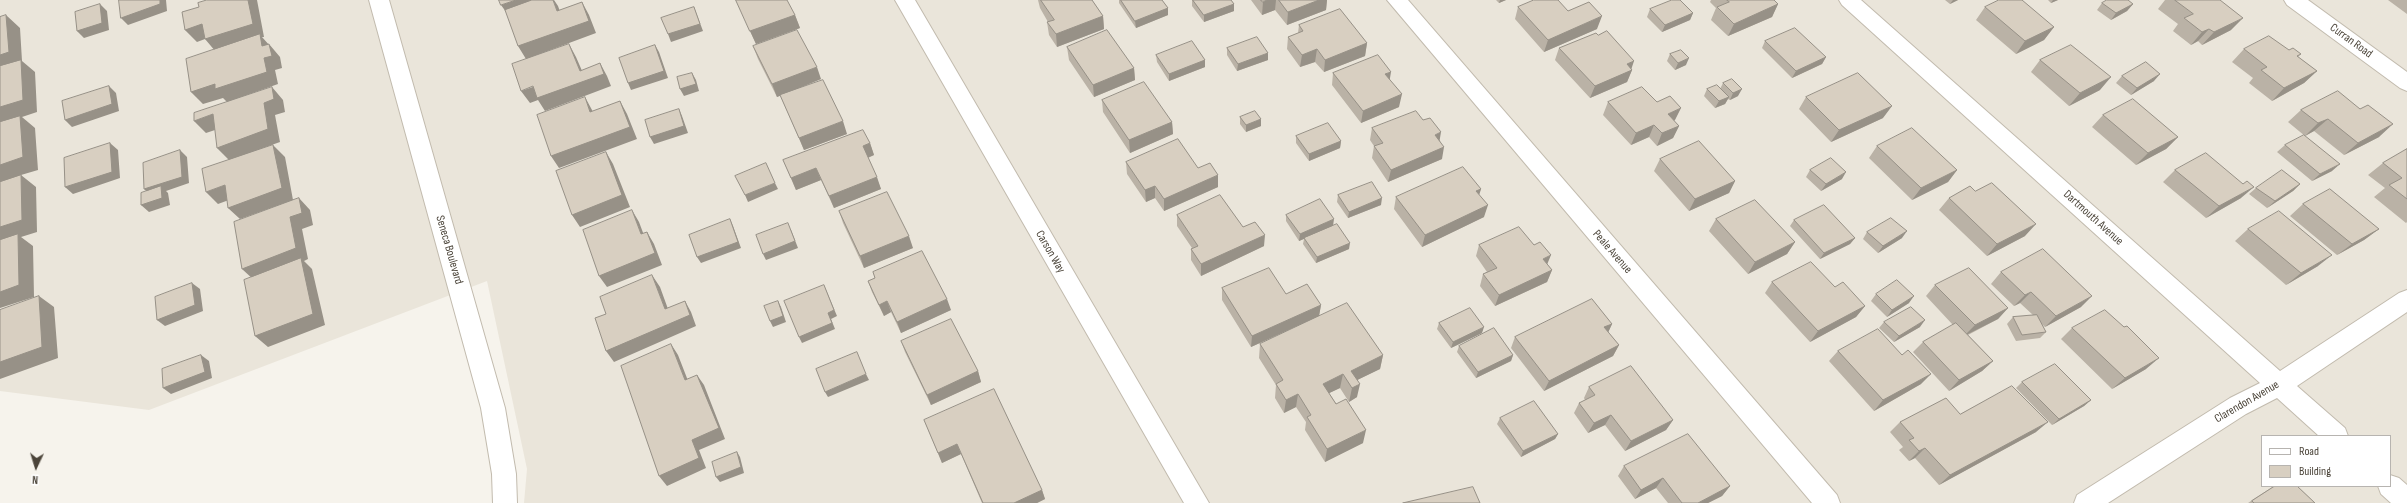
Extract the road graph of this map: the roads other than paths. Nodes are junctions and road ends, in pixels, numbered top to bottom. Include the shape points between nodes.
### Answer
1 (379, 0) edge
2 (905, 0) edge
3 (1397, 0) edge
4 (1849, 0) edge
5 (2294, 0) edge
6 (2407, 83) edge
7 (2407, 300) edge
8 (2279, 384) junction
9 (2335, 435) edge
10 (2391, 487) edge
11 (2407, 501) edge
12 (505, 503) edge
13 (1197, 503) edge
14 (1828, 503) edge
15 (2086, 503) edge

1 - 12 street, Seneca Boulevard via 493,408 504,474
2 - 13 street, Carson Way
3 - 14 street, Peale Avenue
4 - 8 street, Dartmouth Avenue
5 - 6 street, Curran Road
7 - 8 street, Clarendon Avenue
8 - 9 street, Dartmouth Avenue
8 - 15 street, Clarendon Avenue via 2238,406
10 - 11 street

